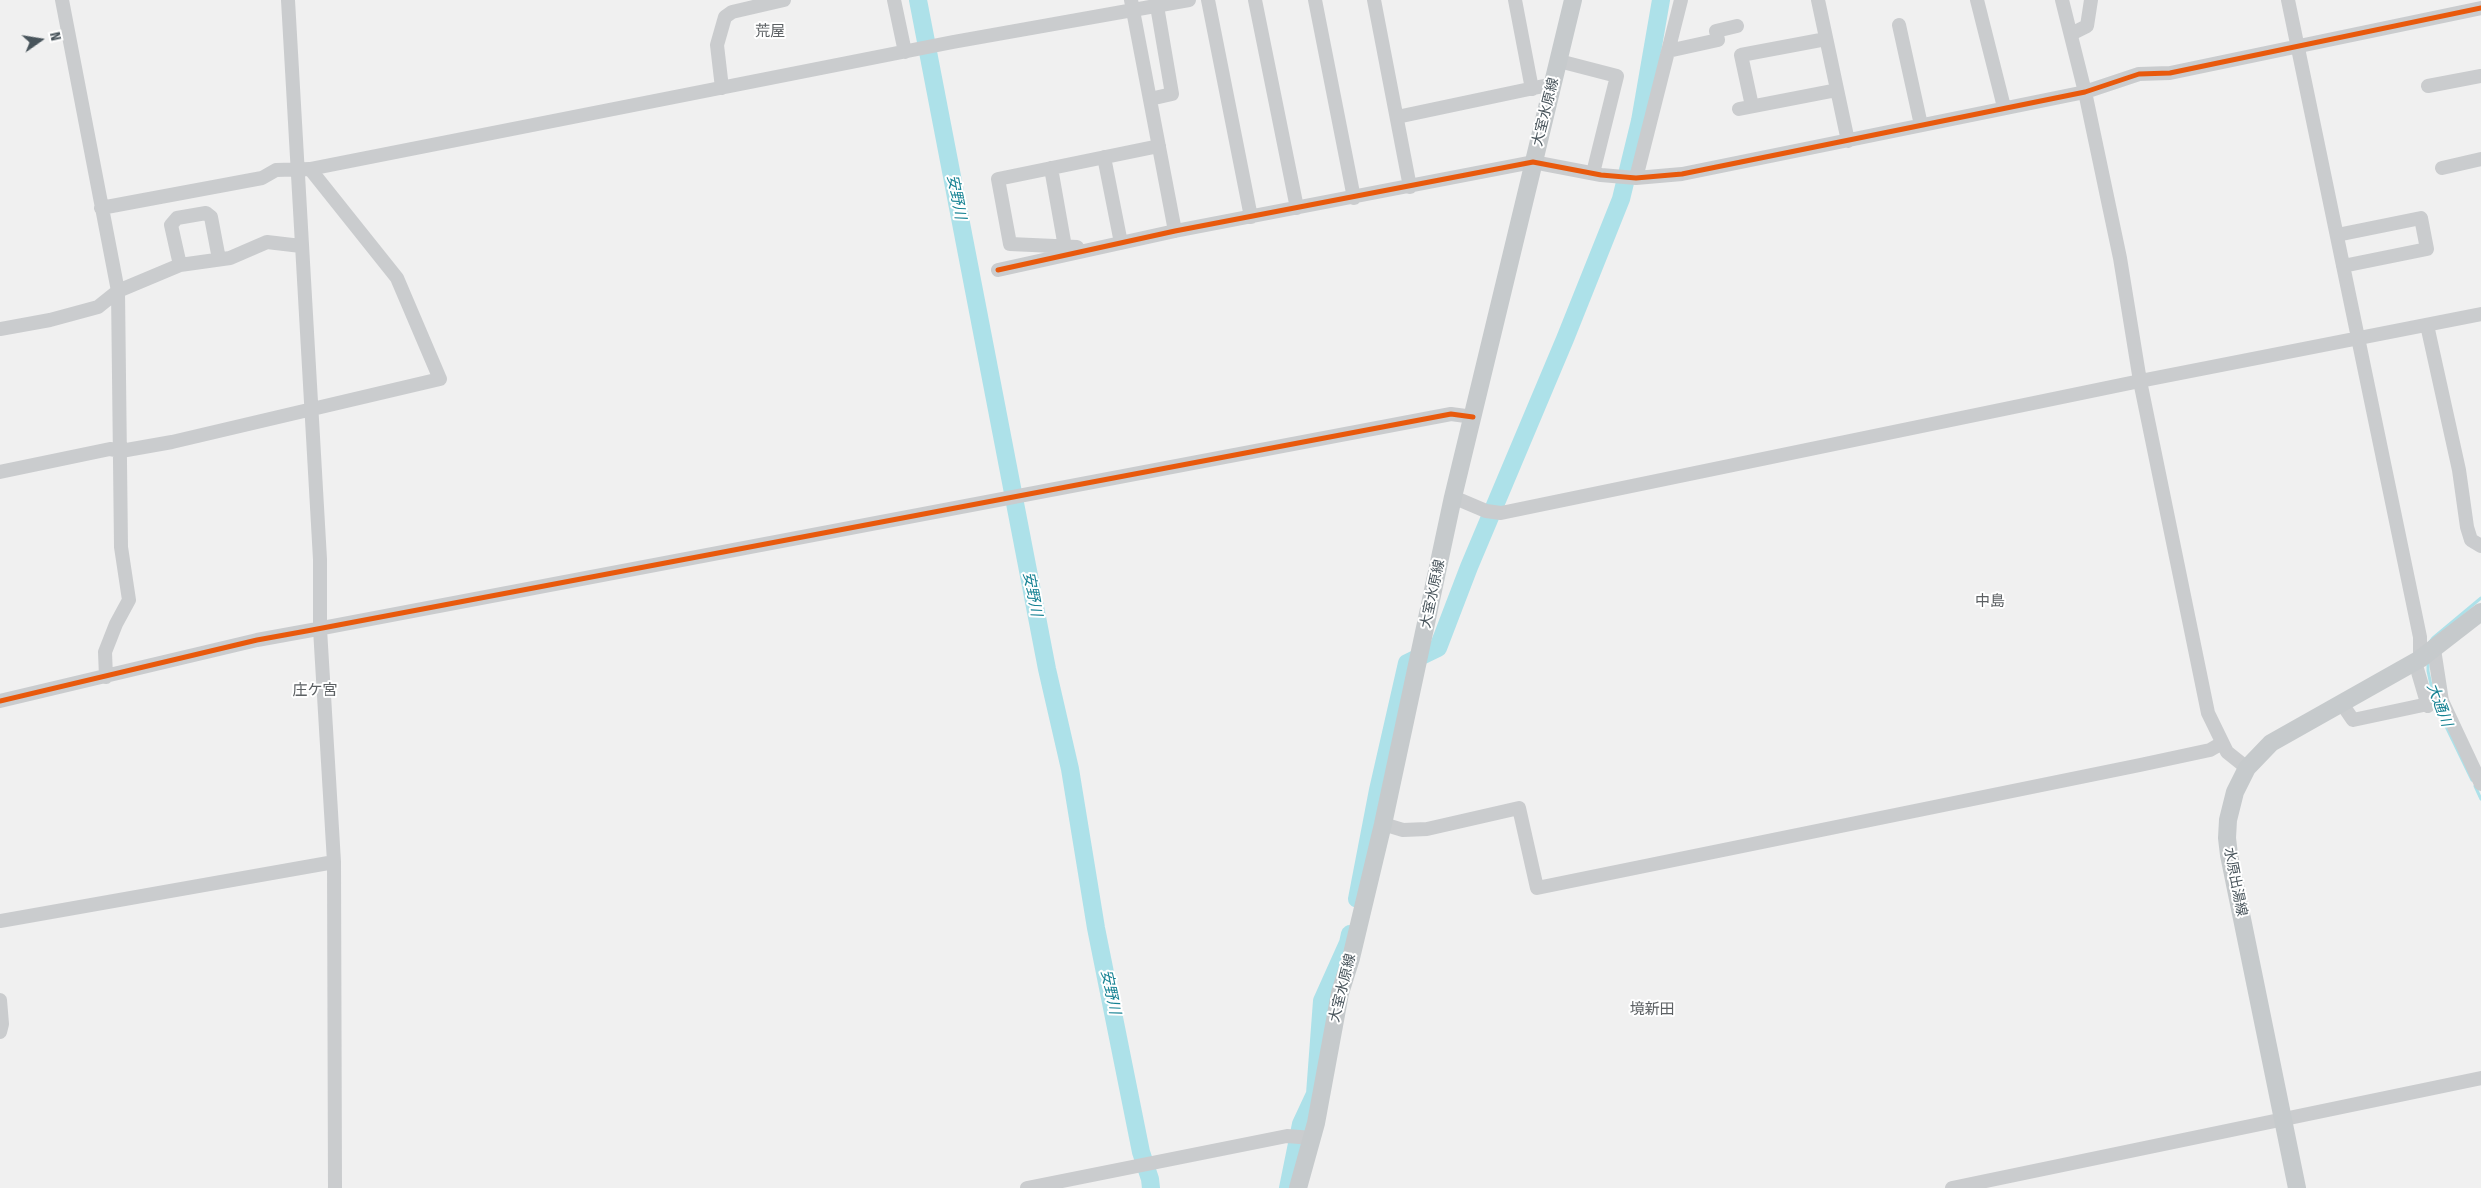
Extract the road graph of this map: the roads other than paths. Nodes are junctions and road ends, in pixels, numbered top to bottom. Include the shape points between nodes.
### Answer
1 (62, 0) edge
2 (288, 0) edge
3 (784, 0) edge
4 (894, 0) edge
5 (1189, 0) edge
6 (1208, 0) edge
7 (1256, 0) edge
8 (1315, 0) edge
9 (1374, 0) edge
10 (1515, 0) edge
11 (1573, 0) edge
12 (1680, 0) edge
13 (1818, 0) edge
14 (1977, 0) edge
15 (2062, 0) edge
16 (2091, 0) edge
17 (2288, 0) edge
18 (1132, 5) edge
19 (1157, 6) junction
20 (2481, 8) edge
21 (1899, 25) dead end
22 (1737, 26) dead end
23 (2071, 34) junction
24 (1826, 39) junction
25 (2297, 47) junction
26 (1668, 51) junction
27 (907, 52) junction
28 (1559, 61) junction
29 (2481, 76) edge
30 (1553, 84) junction
31 (2428, 86) dead end
32 (722, 88) junction
33 (1532, 89) junction
34 (1837, 90) junction
35 (2085, 92) junction
36 (1150, 99) junction
37 (2004, 107) junction
38 (1396, 117) junction
39 (1920, 125) junction
40 (1848, 141) junction
41 (1159, 146) junction
42 (1104, 157) junction
43 (2481, 159) edge
44 (1533, 162) junction
45 (1051, 168) junction
46 (2442, 168) dead end
47 (303, 169) junction
48 (1593, 173) junction
49 (1636, 178) junction
50 (1410, 187) junction
51 (1354, 198) junction
52 (101, 208) junction
53 (1297, 208) junction
54 (1251, 217) junction
55 (1175, 231) junction
56 (2337, 235) junction
57 (1121, 243) junction
58 (301, 246) junction
59 (1065, 247) junction
60 (1096, 248) junction
61 (219, 259) junction
62 (180, 265) junction
63 (2343, 266) junction
64 (998, 270) dead end
65 (118, 291) junction
66 (2481, 314) edge
67 (2427, 325) junction
68 (0, 329) edge
69 (2357, 339) junction
70 (2140, 381) junction
71 (310, 410) junction
72 (1472, 417) junction
73 (121, 451) junction
74 (0, 472) edge
75 (1453, 497) junction
76 (2481, 546) edge
77 (2481, 612) edge
78 (320, 629) junction
79 (2425, 656) junction
80 (106, 677) junction
81 (0, 701) edge
82 (2442, 701) junction
83 (2342, 704) junction
84 (2428, 706) junction
85 (2222, 742) junction
86 (2247, 768) junction
87 (2481, 784) edge
88 (1383, 824) junction
89 (334, 862) junction
90 (0, 921) edge
91 (0, 1000) edge
92 (0, 1032) edge
93 (2481, 1078) edge
94 (2282, 1120) junction
95 (1304, 1137) junction
96 (335, 1188) edge
97 (1027, 1188) edge
98 (1298, 1188) edge
99 (1952, 1188) edge
100 (2296, 1188) edge

1 - 52 street
2 - 47 street
3 - 32 street via 732,12 725,17 717,44
4 - 27 street
5 - 19 street
6 - 54 street
7 - 53 street
8 - 51 street
9 - 38 street
10 - 33 street
11 - 28 main road, 大室水原線
12 - 26 street
13 - 24 street
14 - 37 street
15 - 23 street
16 - 23 street via 2087,26
17 - 25 street
18 - 19 street
18 - 27 street
18 - 36 street
19 - 36 street via 1172,94
20 - 25 street
21 - 39 street
22 - 26 street via 1716,31 1718,40
23 - 35 street
24 - 34 street
24 - 34 street via 1741,55 1745,108
25 - 35 street via 2170,73 2139,74
25 - 56 street
26 - 49 street
27 - 32 street
28 - 30 main road, 大室水原線
28 - 48 street via 1617,76
29 - 31 street
30 - 33 street
30 - 44 main road, 大室水原線
32 - 47 street
33 - 38 street
34 - 40 street
35 - 37 street
35 - 70 street via 2121,267
36 - 41 street
37 - 39 street
38 - 50 street
39 - 40 street
40 - 49 street via 1682,174
41 - 42 street
41 - 55 street
42 - 45 street
42 - 57 street
43 - 46 street
44 - 48 street
44 - 50 street
44 - 72 main road, 大室水原線
45 - 59 street
45 - 59 street via 998,179 1010,244
47 - 52 street via 276,170 262,178
47 - 58 street
47 - 71 street via 397,278 440,379
48 - 49 street
50 - 51 street
51 - 53 street
52 - 65 street
53 - 54 street
54 - 55 street
55 - 57 street
56 - 63 street
56 - 63 street via 2421,218 2427,249
57 - 60 street
58 - 61 street via 267,242 241,255
58 - 71 street
59 - 60 street
60 - 64 street
61 - 62 street
61 - 62 street via 210,216 206,213 177,218 171,225
62 - 65 street
63 - 69 street
65 - 68 street via 98,307
65 - 73 street
66 - 67 street
67 - 69 street
67 - 76 street via 2459,470 2467,527 2471,540
69 - 70 street
69 - 79 street
70 - 75 street via 1502,513 1486,511
70 - 85 street via 2208,713
71 - 73 street
71 - 78 street via 320,559
72 - 75 main road, 大室水原線
72 - 78 street via 1451,414
73 - 74 street via 110,449
73 - 80 street via 121,547 130,600 105,652
75 - 88 main road, 大室水原線
77 - 79 main road, 水原出湯線
78 - 80 street via 257,640
78 - 89 street
79 - 82 street
79 - 83 main road, 水原出湯線
79 - 84 street
80 - 81 street
82 - 84 street
82 - 87 street
83 - 84 street via 2353,720
83 - 86 main road, 水原出湯線 via 2278,738
85 - 86 street via 2234,759
85 - 88 street via 2210,750 2140,765 1537,888 1520,808 1427,829 1403,830
86 - 94 main road, 水原出湯線 via 2231,805 2227,838
88 - 95 main road, 大室水原線
89 - 90 street
89 - 96 street
91 - 92 street
93 - 94 street
94 - 99 street
94 - 100 main road, 水原出湯線
95 - 97 street via 1166,1159
95 - 98 main road, 大室水原線

